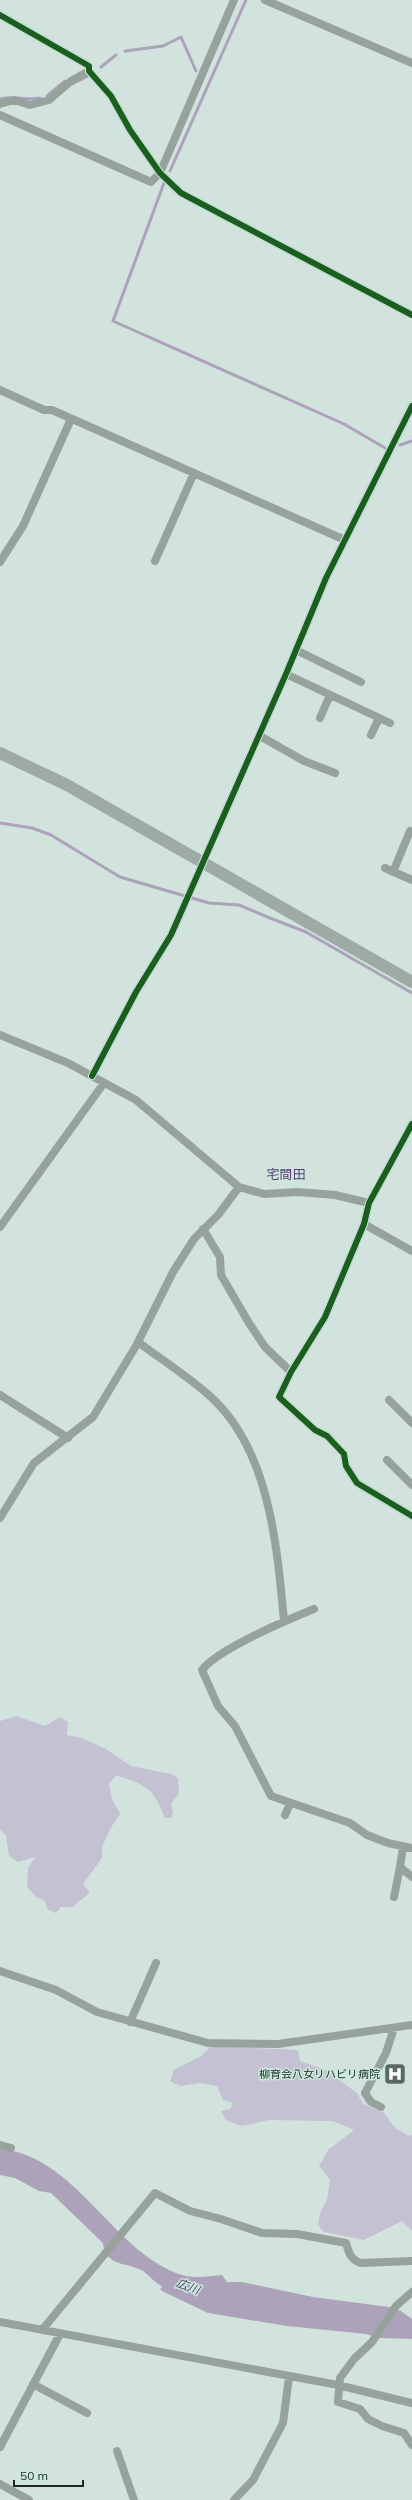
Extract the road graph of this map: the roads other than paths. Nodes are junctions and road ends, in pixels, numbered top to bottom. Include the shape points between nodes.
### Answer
1 (234, 0) edge
2 (265, 0) edge
3 (0, 15) edge
4 (412, 63) edge
5 (90, 71) junction
6 (0, 104) edge
7 (0, 115) edge
8 (160, 173) junction
9 (412, 315) edge
10 (0, 390) edge
11 (412, 406) edge
12 (70, 419) junction
13 (194, 473) junction
14 (345, 540) junction
15 (155, 561) dead end
16 (0, 562) edge
17 (296, 650) junction
18 (286, 674) junction
19 (361, 682) dead end
20 (330, 695) junction
21 (320, 718) dead end
22 (379, 718) junction
23 (390, 723) dead end
24 (371, 735) dead end
25 (260, 736) junction
26 (0, 753) edge
27 (335, 773) dead end
28 (410, 831) dead end
29 (397, 836) dead end
30 (406, 839) junction
31 (202, 862) junction
32 (385, 868) dead end
33 (393, 872) junction
34 (412, 880) edge
35 (412, 982) edge
36 (0, 1035) edge
37 (92, 1076) junction
38 (104, 1083) junction
39 (412, 1124) edge
40 (239, 1187) junction
41 (369, 1203) junction
42 (364, 1224) junction
43 (0, 1227) edge
44 (203, 1229) junction
45 (412, 1251) edge
46 (138, 1342) junction
47 (291, 1372) junction
48 (0, 1395) edge
49 (389, 1400) dead end
50 (412, 1423) edge
51 (68, 1438) junction
52 (387, 1460) dead end
53 (412, 1485) edge
54 (412, 1516) edge
55 (0, 1518) edge
56 (314, 1608) dead end
57 (284, 1621) junction
58 (290, 1804) junction
59 (285, 1815) dead end
60 (403, 1847) junction
61 (412, 1848) edge
62 (400, 1867) junction
63 (412, 1877) edge
64 (394, 1897) dead end
65 (156, 1963) dead end
66 (0, 1971) edge
67 (130, 2022) junction
68 (412, 2025) edge
69 (394, 2028) junction
70 (381, 2107) dead end
71 (0, 2146) edge
72 (11, 2148) dead end
73 (412, 2261) edge
74 (412, 2292) edge
75 (0, 2322) edge
76 (42, 2330) junction
77 (60, 2334) junction
78 (289, 2377) junction
79 (33, 2384) junction
80 (338, 2385) junction
81 (412, 2403) edge
82 (88, 2413) dead end
83 (412, 2445) edge
84 (0, 2447) edge
85 (117, 2451) dead end
86 (0, 2484) edge
87 (29, 2500) edge
88 (134, 2500) edge
89 (234, 2500) edge

1 - 8 street
2 - 4 street
3 - 5 street via 89,66
5 - 6 street via 71,81 49,100 30,105 14,100
5 - 8 street via 111,96 130,130
7 - 8 street via 151,182
8 - 9 street via 193,200
10 - 12 street
11 - 14 street
12 - 13 street
12 - 16 street via 23,526
13 - 14 street
13 - 15 street
14 - 17 street via 307,620
17 - 18 street
17 - 19 street
18 - 20 street
18 - 25 street
20 - 21 street
20 - 22 street
22 - 23 street
22 - 24 street
25 - 27 street via 304,761
25 - 31 street
26 - 31 street via 67,785
28 - 30 street
29 - 30 street
30 - 33 street
31 - 35 street
31 - 37 street via 171,935 136,992
32 - 33 street
33 - 34 street
36 - 37 street via 68,1063
37 - 38 street
38 - 40 street via 136,1100
38 - 43 street
39 - 41 street
40 - 41 street via 264,1194 298,1192 335,1195
40 - 44 street via 218,1216
41 - 42 street
42 - 45 street
42 - 47 street via 325,1318
44 - 46 street via 173,1272
44 - 47 street via 220,1257 221,1275 249,1323 265,1346
46 - 51 street via 93,1417
46 - 57 street via 212,1398 239,1431 270,1503
47 - 54 street via 279,1397 314,1430 327,1436 344,1454 346,1466 357,1483
48 - 51 street
49 - 50 street
51 - 55 street via 34,1463
52 - 53 street
56 - 57 street
57 - 58 street via 214,1658 202,1670 218,1706 235,1726 271,1796
58 - 59 street
58 - 60 street via 350,1823 367,1835
60 - 61 street
60 - 62 street
62 - 63 street
62 - 64 street
65 - 67 street
66 - 67 street via 56,1990 97,2012
67 - 69 street via 208,2042 278,2044
68 - 69 street
69 - 70 street via 386,2053 365,2093 371,2102
71 - 72 street
73 - 76 street via 361,2262 349,2255 346,2243 297,2234 262,2233 190,2211 155,2193
74 - 80 street via 396,2306 372,2342 354,2359 340,2378
75 - 76 street
76 - 77 street
77 - 78 street
77 - 79 street
78 - 80 street
78 - 89 street via 283,2422 253,2480
79 - 82 street
79 - 84 street
80 - 81 street
80 - 83 street via 338,2402 360,2409 368,2419 382,2426 404,2433
85 - 88 street
86 - 87 street

